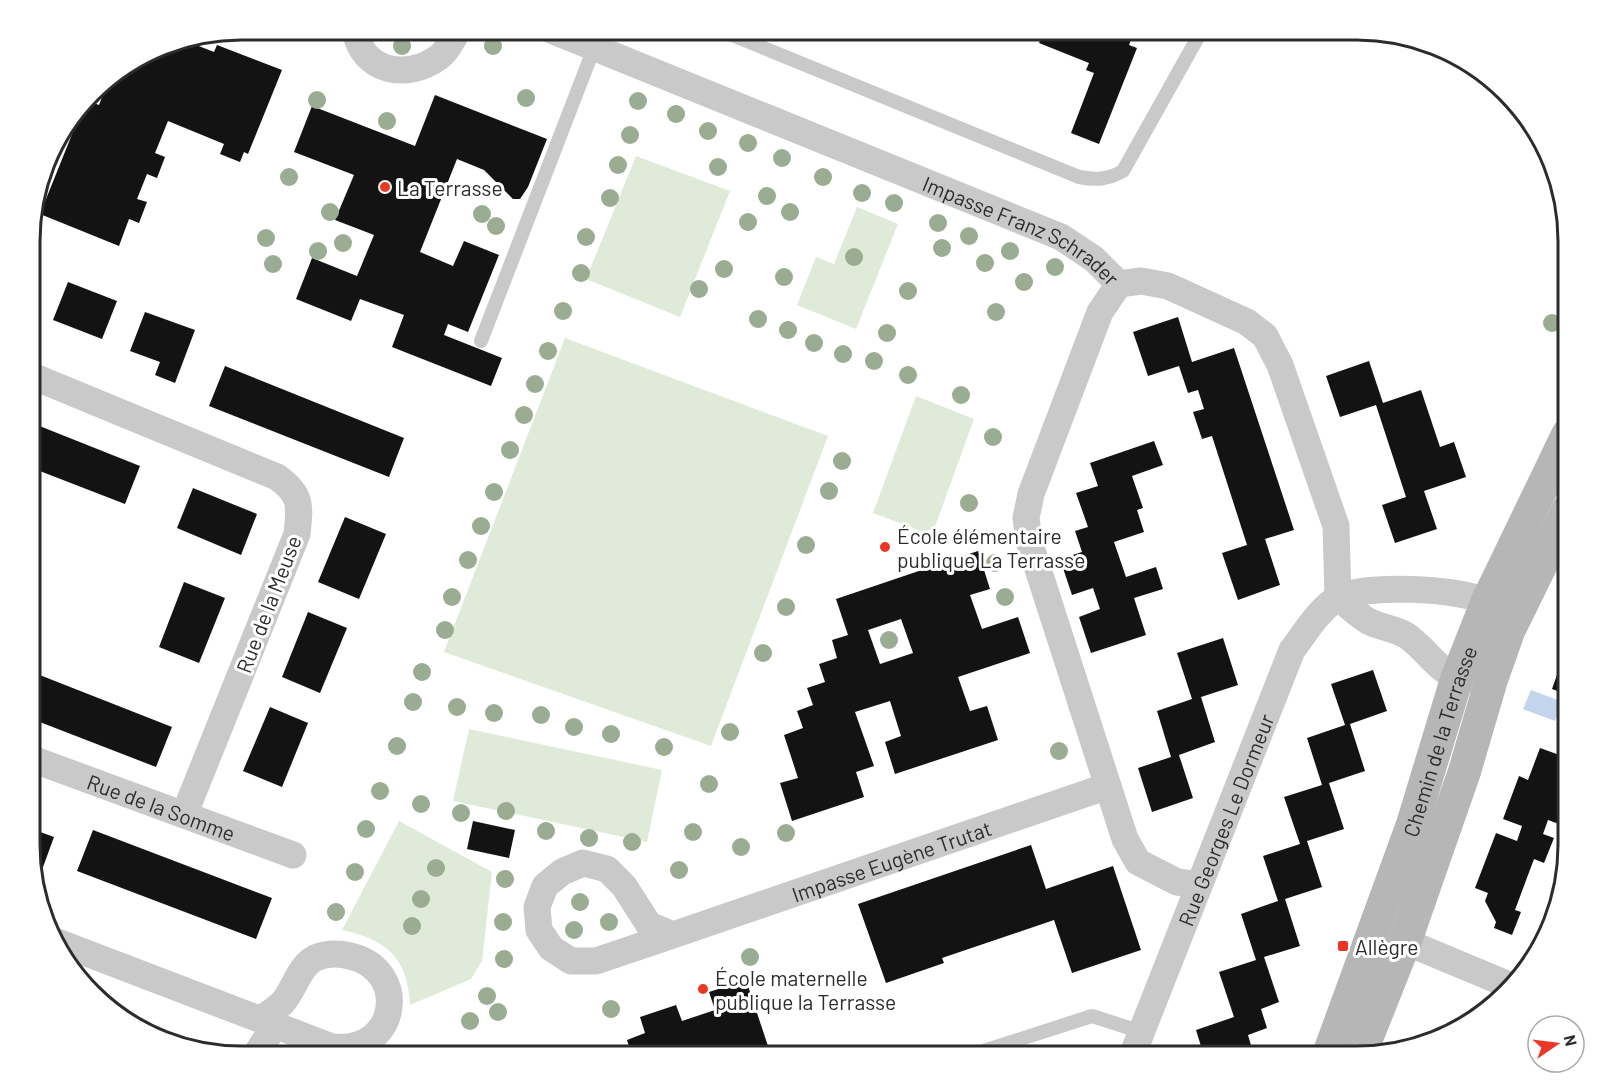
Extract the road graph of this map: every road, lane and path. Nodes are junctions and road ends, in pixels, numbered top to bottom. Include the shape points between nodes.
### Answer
1 (357, 41) edge
2 (451, 41) edge
3 (577, 41) edge
4 (747, 41) edge
5 (1196, 41) edge
6 (594, 48) junction
7 (1119, 284) junction
8 (481, 341) dead end
9 (40, 379) edge
10 (1557, 457) edge
11 (1557, 532) edge
12 (1338, 598) junction
13 (1487, 602) junction
14 (1509, 630) junction
15 (1457, 678) junction
16 (1491, 681) junction
17 (41, 762) edge
18 (1108, 786) junction
19 (184, 815) junction
20 (293, 855) dead end
21 (1199, 885) junction
22 (1375, 928) junction
23 (673, 935) junction
24 (1405, 942) junction
25 (67, 946) edge
26 (1502, 983) edge
27 (268, 1022) junction
28 (1137, 1044) edge
29 (259, 1045) edge
30 (320, 1045) edge
31 (358, 1045) edge
32 (1364, 1045) edge
33 (1000, 1046) edge
34 (1332, 1046) edge

1 - 2 street via 367,58 382,69 402,71 422,67 441,56
3 - 6 street, Impasse Franz Schrader
4 - 5 lane via 1079,177 1096,180 1123,171
6 - 7 street, Impasse Franz Schrader via 1061,237 1094,259
6 - 8 lane
7 - 12 street, Impasse Franz Schrader via 1141,281 1168,286 1247,322 1265,336 1280,365 1336,526
7 - 18 street via 1100,312 1031,494 1026,518 1029,541
9 - 19 street, Rue de la Meuse via 277,477 293,489 300,507 297,534
10 - 13 street, Chemin de la Terrasse
11 - 14 street, Chemin de la Terrasse
12 - 13 street via 1372,589 1465,593
12 - 15 street via 1367,620 1410,638 1436,666
12 - 21 street, Rue Georges Le Dormeur via 1314,620 1293,650
13 - 14 street
13 - 15 street, Chemin de la Terrasse
14 - 16 street, Chemin de la Terrasse
15 - 16 street
15 - 22 street, Chemin de la Terrasse via 1412,826
16 - 24 street, Chemin de la Terrasse via 1464,773
17 - 19 street, Rue de la Somme
18 - 21 street via 1125,839 1138,862 1177,882
18 - 23 street, Impasse Eugène Trutat
19 - 20 street, Rue de la Somme
21 - 28 street, Rue Georges Le Dormeur
22 - 24 street
22 - 34 street, Chemin de la Terrasse
23 - 23 street, Impasse Eugène Trutat via 649,925 624,886 607,868 583,863 561,872 545,886 537,907 539,930 551,948 572,961 596,961
24 - 26 street
24 - 32 street, Chemin de la Terrasse
25 - 27 street
27 - 29 street
27 - 30 street
27 - 31 street via 313,959 337,952 360,958 382,974 390,998 386,1023 370,1040
28 - 33 lane via 1092,1016

